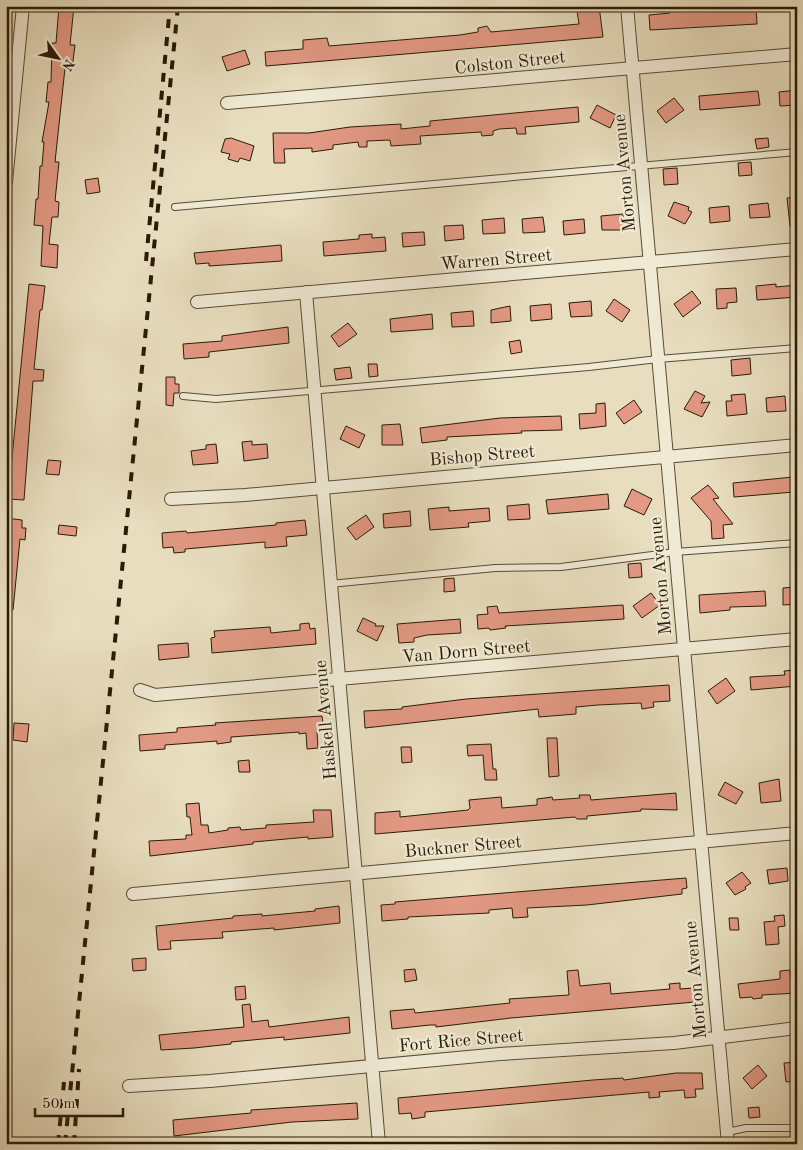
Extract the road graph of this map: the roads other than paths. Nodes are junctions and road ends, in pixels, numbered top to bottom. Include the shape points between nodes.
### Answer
1 (24, 6) edge
2 (627, 6) edge
3 (797, 54) edge
4 (632, 68) junction
5 (227, 103) dead end
6 (9, 120) edge
7 (797, 152) edge
8 (641, 166) junction
9 (6, 182) edge
10 (175, 208) dead end
11 (797, 249) edge
12 (649, 263) junction
13 (306, 292) junction
14 (197, 302) dead end
15 (797, 348) edge
16 (658, 358) junction
17 (314, 390) junction
18 (183, 396) dead end
19 (797, 445) edge
20 (668, 456) junction
21 (322, 487) junction
22 (171, 499) dead end
23 (797, 543) edge
24 (675, 552) junction
25 (330, 584) junction
26 (797, 639) edge
27 (684, 649) junction
28 (339, 680) junction
29 (140, 690) dead end
30 (797, 833) edge
31 (700, 842) junction
32 (356, 873) junction
33 (133, 894) dead end
34 (797, 1028) edge
35 (718, 1038) junction
36 (373, 1066) junction
37 (129, 1086) dead end
38 (797, 1128) edge
39 (727, 1138) edge
40 (379, 1144) edge

1 - 6 street
2 - 4 street, Morton Avenue
3 - 4 street, Colston Street
4 - 5 street, Colston Street
4 - 8 street, Morton Avenue
6 - 9 street
7 - 8 lane
8 - 10 lane
8 - 12 street, Morton Avenue
11 - 12 street, Warren Street
12 - 13 street, Warren Street
12 - 16 street, Morton Avenue
13 - 14 street, Warren Street
13 - 17 street, Haskell Avenue
15 - 16 lane
16 - 17 lane via 589,367
16 - 20 street, Morton Avenue
17 - 18 lane via 216,399
17 - 21 street, Haskell Avenue
19 - 20 street, Bishop Street
20 - 21 street, Bishop Street
20 - 24 street, Morton Avenue
21 - 22 street, Bishop Street
21 - 25 street, Haskell Avenue
23 - 24 lane
24 - 25 lane via 560,567 495,568
24 - 27 street, Morton Avenue
25 - 28 street, Haskell Avenue
26 - 27 street, Van Dorn Street
27 - 28 street, Van Dorn Street
27 - 31 street, Morton Avenue
28 - 29 street, Van Dorn Street via 155,696
28 - 32 street, Haskell Avenue
30 - 31 street, Buckner Street
31 - 32 street, Buckner Street
31 - 35 street, Morton Avenue
32 - 33 street, Buckner Street
32 - 36 street, Haskell Avenue
34 - 35 street, Fort Rice Street
35 - 36 street, Fort Rice Street
35 - 39 street, Morton Avenue
36 - 37 street, Fort Rice Street
36 - 40 street, Haskell Avenue
38 - 39 lane via 746,1128

